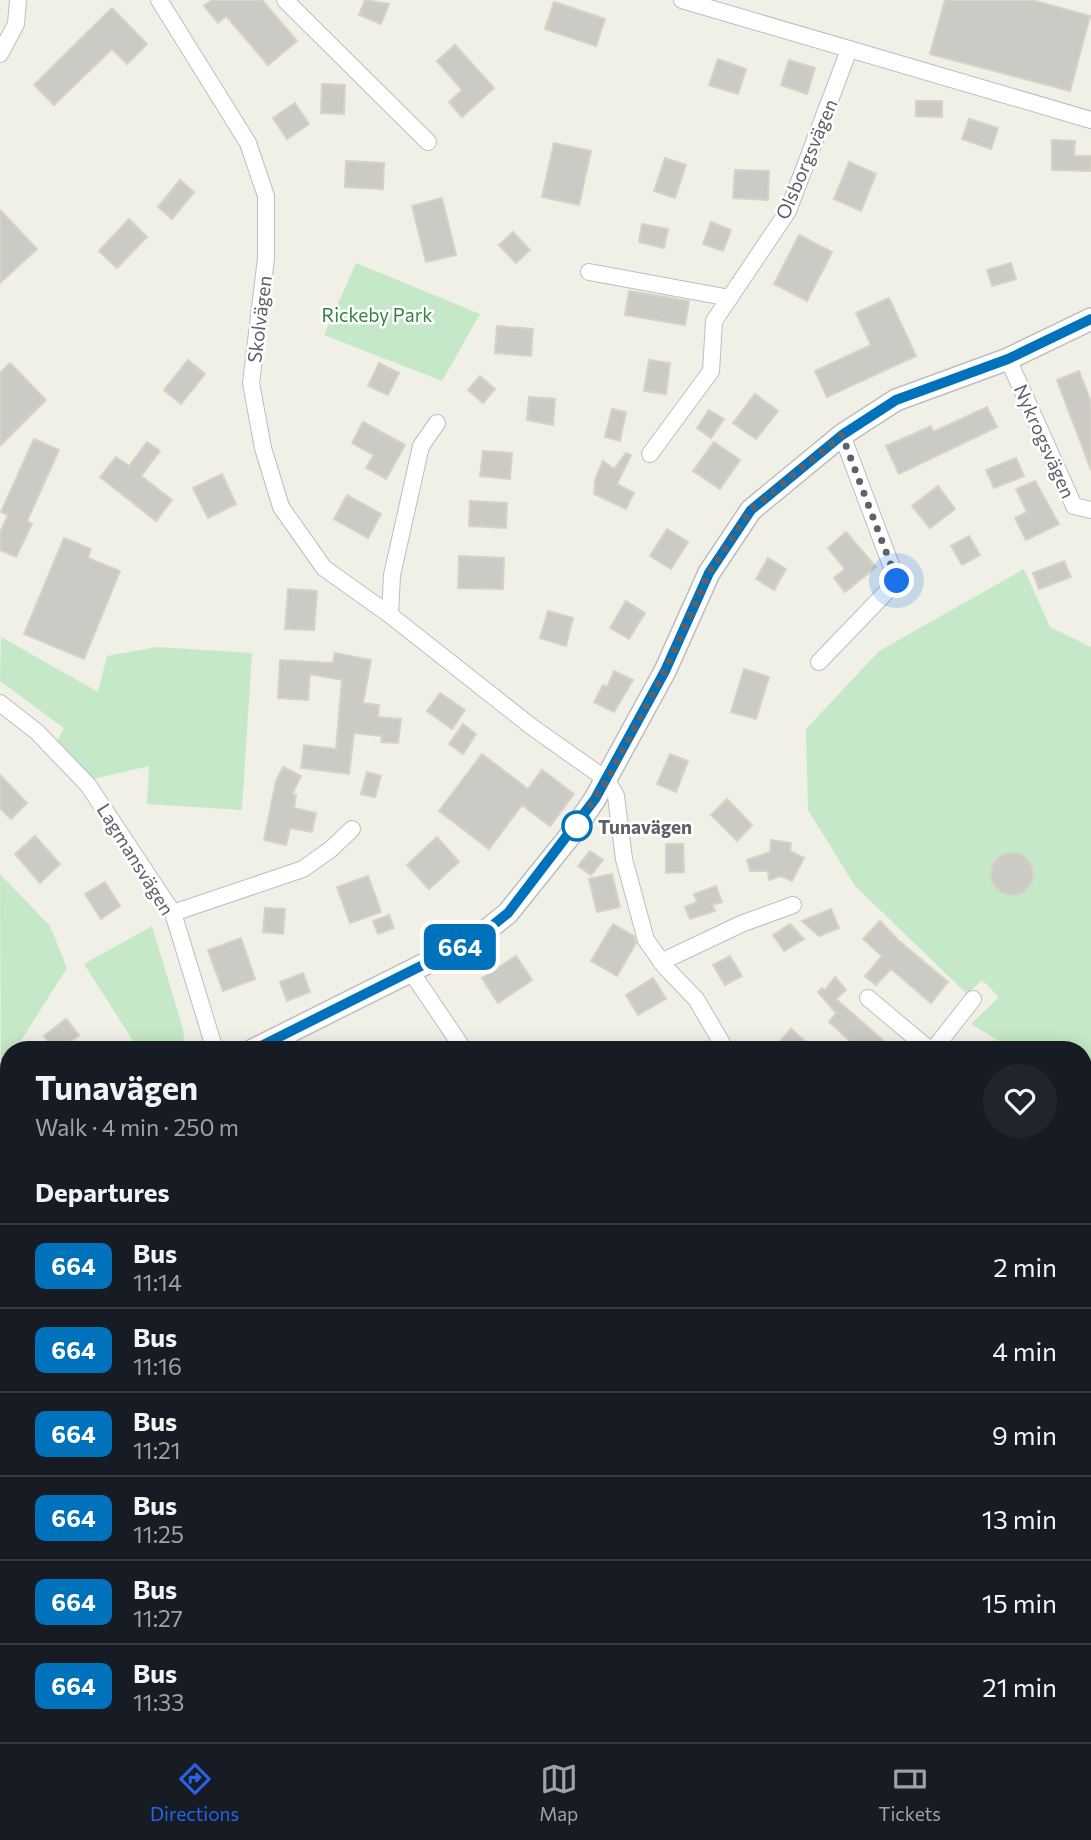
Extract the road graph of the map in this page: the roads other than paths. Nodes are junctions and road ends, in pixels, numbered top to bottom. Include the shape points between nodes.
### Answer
1 (18, 0) edge
2 (159, 0) edge
3 (285, 0) edge
4 (682, 0) edge
5 (849, 50) junction
6 (0, 54) edge
7 (1091, 120) edge
8 (428, 142) dead end
9 (589, 272) dead end
10 (730, 298) junction
11 (1091, 319) edge
12 (1008, 359) junction
13 (438, 423) dead end
14 (842, 435) junction
15 (650, 454) dead end
16 (1091, 510) edge
17 (390, 615) junction
18 (819, 662) dead end
19 (0, 702) edge
20 (607, 780) junction
21 (352, 828) dead end
22 (793, 905) dead end
23 (173, 913) junction
24 (661, 962) junction
25 (412, 973) junction
26 (868, 998) dead end
27 (973, 999) dead end
28 (212, 1041) edge
29 (272, 1041) edge
30 (458, 1041) edge
31 (721, 1041) edge
32 (921, 1041) edge
33 (939, 1041) edge

1 - 6 street via 16,24
2 - 17 street, Skolvägen via 248,143 266,196 267,258 251,383 263,448 281,507 324,568
3 - 8 street
4 - 5 street
5 - 7 street
5 - 10 street, Olsborgsvägen via 788,211
9 - 10 street
10 - 15 street, Olsborgsvägen via 714,321 710,371
11 - 12 street
12 - 14 street via 896,400
12 - 16 street, Nykrogsvägen via 1074,506
13 - 17 street via 421,446 392,575
14 - 18 street via 897,581
14 - 20 street via 751,510 709,573 665,671
17 - 20 street, Skolvägen
19 - 23 street, Lagmansvägen via 37,732 88,785
20 - 24 street via 616,796 624,859 646,940
20 - 25 street via 569,837 508,913 477,938
21 - 23 street via 303,869
22 - 24 street
23 - 28 street, Lagmansvägen
24 - 31 street via 696,999
25 - 29 street
25 - 30 street
26 - 32 street
27 - 33 street

